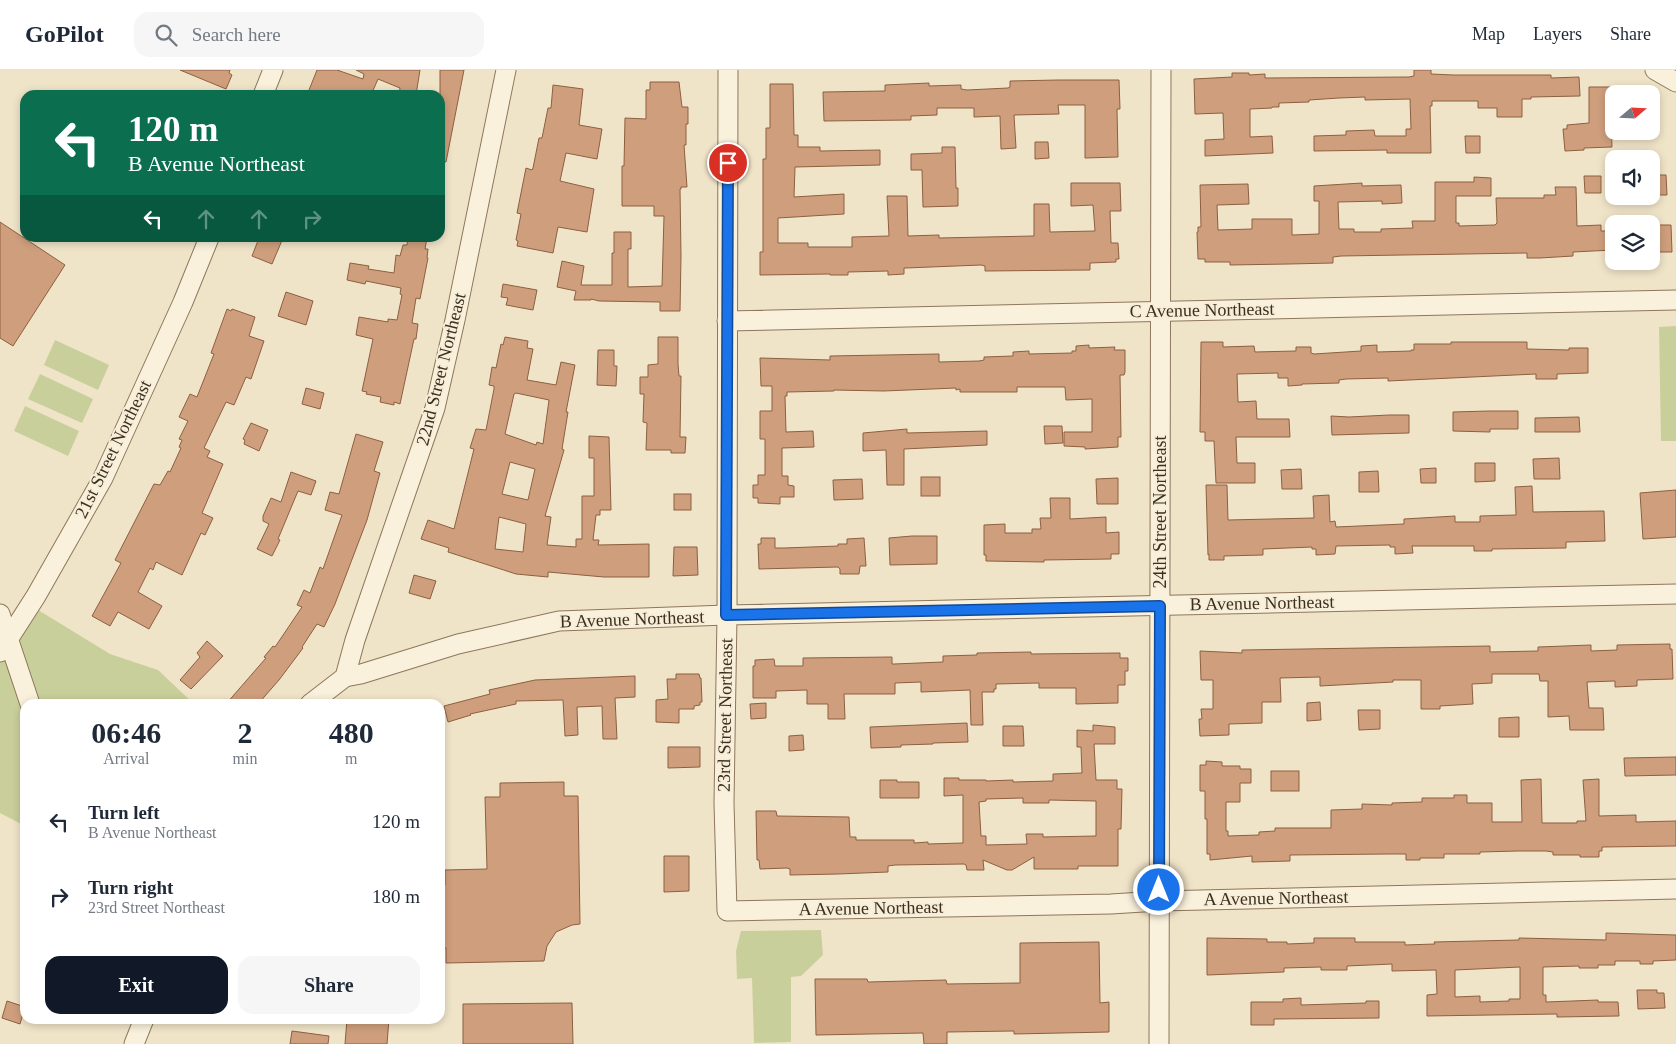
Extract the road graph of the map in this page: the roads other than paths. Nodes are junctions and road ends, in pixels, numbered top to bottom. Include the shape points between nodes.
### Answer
1 (273, 70) edge
2 (506, 70) edge
3 (728, 70) edge
4 (1161, 70) edge
5 (1655, 70) edge
6 (1676, 82) edge
7 (265, 90) edge
8 (207, 242) edge
9 (1676, 300) edge
10 (1160, 310) junction
11 (727, 321) junction
12 (1676, 594) edge
13 (1160, 606) junction
14 (0, 614) edge
15 (726, 615) junction
16 (4, 645) edge
17 (345, 677) junction
18 (28, 699) edge
19 (316, 699) edge
20 (1676, 889) edge
21 (1159, 901) junction
22 (727, 911) joint
23 (142, 1024) edge
24 (134, 1044) edge
25 (1159, 1044) edge

1 - 7 street
2 - 17 street, 22nd Street Northeast via 435,408
3 - 11 street, 23rd Street Northeast
4 - 10 street, 24th Street Northeast
5 - 6 street
8 - 16 street, 21st Street Northeast via 103,478 36,596
9 - 10 street, C Avenue Northeast
10 - 11 street, C Avenue Northeast
10 - 13 street, 24th Street Northeast
11 - 15 street, 23rd Street Northeast
12 - 13 street, B Avenue Northeast
13 - 15 street, B Avenue Northeast
13 - 21 street, 24th Street Northeast
14 - 16 street
15 - 17 street, B Avenue Northeast via 559,621 458,644
15 - 22 street, 23rd Street Northeast via 724,803
16 - 18 street
17 - 19 street
20 - 21 street, A Avenue Northeast
21 - 22 street, A Avenue Northeast
21 - 25 street, 24th Street Northeast
23 - 24 street

